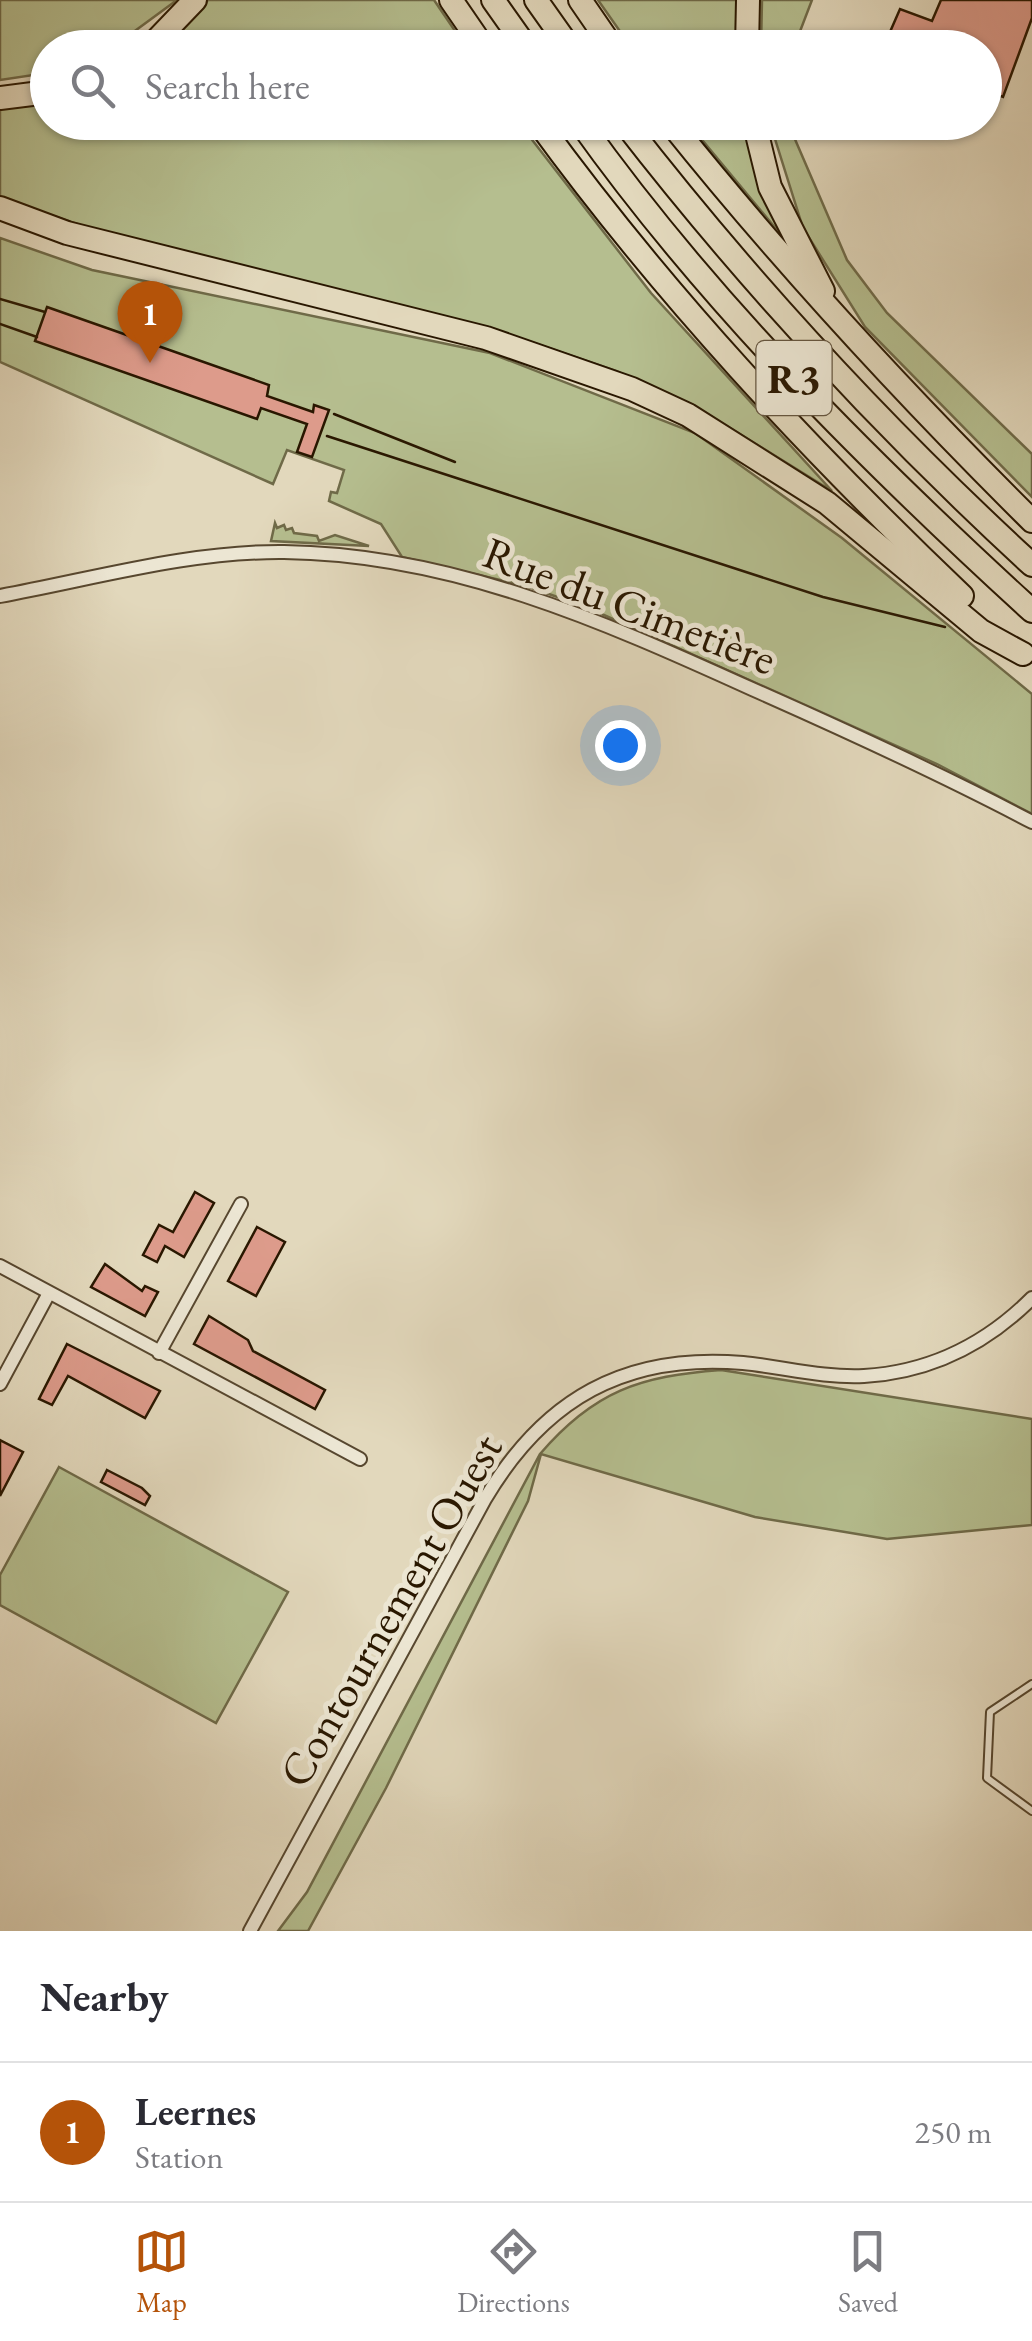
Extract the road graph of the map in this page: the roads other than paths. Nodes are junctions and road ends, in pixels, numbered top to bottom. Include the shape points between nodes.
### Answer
1 (195, 0) edge
2 (450, 0) edge
3 (493, 0) edge
4 (536, 0) edge
5 (580, 0) edge
6 (748, 0) edge
7 (166, 30) edge
8 (471, 30) edge
9 (514, 30) edge
10 (557, 30) edge
11 (601, 30) edge
12 (748, 30) edge
13 (30, 94) edge
14 (0, 98) edge
15 (552, 140) edge
16 (594, 140) edge
17 (638, 140) edge
18 (685, 140) edge
19 (758, 140) edge
20 (0, 208) edge
21 (842, 324) junction
22 (1032, 521) edge
23 (1032, 564) edge
24 (0, 596) edge
25 (1032, 612) edge
26 (1028, 657) edge
27 (1032, 822) edge
28 (241, 1204) dead end
29 (0, 1266) edge
30 (49, 1293) junction
31 (1032, 1298) edge
32 (159, 1353) junction
33 (0, 1384) edge
34 (360, 1459) dead end
35 (1032, 1684) edge
36 (1032, 1810) edge
37 (250, 1931) edge

1 - 7 highway
2 - 8 highway
3 - 9 highway
4 - 10 highway
5 - 11 highway
6 - 12 highway
13 - 14 highway
15 - 26 highway via 770,406
16 - 25 highway, R3 via 691,263 803,388
17 - 23 highway, R3 via 824,360
18 - 21 highway
19 - 21 highway via 770,187
20 - 26 highway via 67,233 486,338 632,389 688,415 827,503 981,630
21 - 22 highway
24 - 27 street, Rue du Cimetière via 238,554 326,554 419,566 580,613 876,744
28 - 32 street
29 - 30 street
30 - 32 street
30 - 33 street
31 - 37 street, Contournement Ouest via 978,1343 899,1372 829,1375 679,1361 628,1373 548,1418 506,1463 484,1500
32 - 34 street
35 - 36 lane via 990,1712 988,1778

